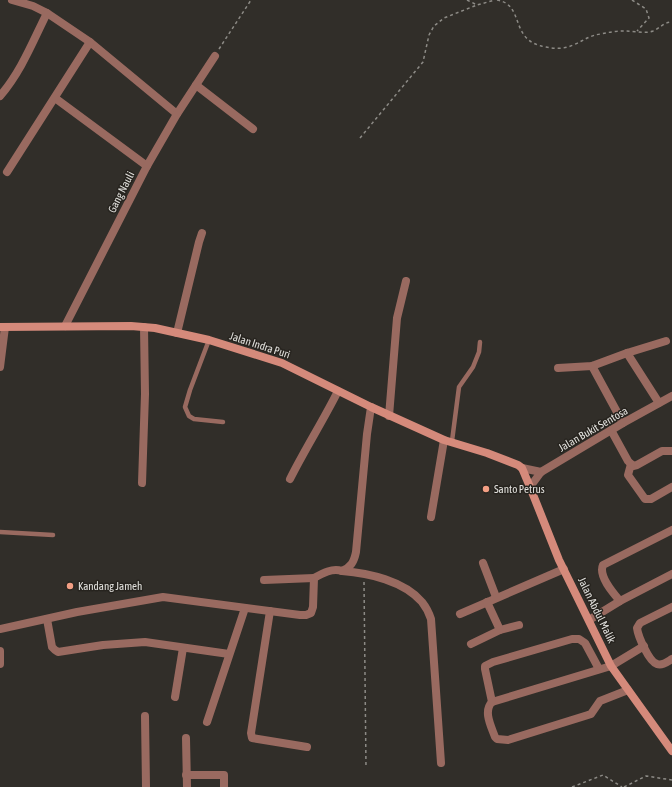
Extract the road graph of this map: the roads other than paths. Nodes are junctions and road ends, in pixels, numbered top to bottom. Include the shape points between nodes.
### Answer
1 (12, 0) edge
2 (47, 13) junction
3 (90, 42) junction
4 (215, 56) road end
5 (196, 85) junction
6 (0, 96) edge
7 (55, 98) junction
8 (177, 114) junction
9 (253, 129) dead end
10 (147, 166) junction
11 (7, 172) dead end
12 (202, 233) dead end
13 (406, 281) dead end
14 (65, 326) junction
15 (2, 327) edge
16 (144, 327) junction
17 (177, 333) junction
18 (209, 340) junction
19 (666, 341) dead end
20 (480, 342) dead end
21 (627, 353) junction
22 (592, 366) junction
23 (0, 367) edge
24 (558, 368) dead end
25 (338, 391) junction
26 (672, 396) edge
27 (659, 403) junction
28 (371, 407) junction
29 (389, 416) junction
30 (223, 422) dead end
31 (623, 423) junction
32 (610, 430) junction
33 (448, 441) junction
34 (672, 450) edge
35 (631, 464) junction
36 (522, 468) junction
37 (541, 472) junction
38 (290, 479) dead end
39 (142, 483) dead end
40 (530, 487) junction
41 (672, 487) edge
42 (431, 517) dead end
43 (672, 530) edge
44 (0, 532) edge
45 (53, 535) dead end
46 (483, 563) dead end
47 (564, 569) junction
48 (342, 571) junction
49 (672, 574) edge
50 (314, 578) junction
51 (264, 580) dead end
52 (496, 597) junction
53 (620, 601) junction
54 (487, 602) junction
55 (672, 607) edge
56 (245, 608) junction
57 (270, 611) junction
58 (460, 614) dead end
59 (47, 619) junction
60 (589, 620) junction
61 (519, 624) dead end
62 (0, 629) edge
63 (500, 630) junction
64 (471, 644) dead end
65 (644, 646) junction
66 (183, 648) junction
67 (0, 650) edge
68 (229, 654) junction
69 (672, 660) edge
70 (0, 664) edge
71 (611, 666) junction
72 (599, 669) junction
73 (628, 690) junction
74 (175, 697) dead end
75 (492, 702) junction
76 (145, 716) dead end
77 (207, 722) dead end
78 (186, 738) dead end
79 (307, 747) dead end
80 (672, 751) edge
81 (441, 763) dead end
82 (186, 775) junction
83 (146, 787) edge
84 (187, 787) edge
85 (224, 787) edge

1 - 2 street
2 - 3 street
2 - 6 street via 24,59
3 - 7 street
3 - 8 street
4 - 5 street, Gang Nauli
5 - 8 street, Gang Nauli
5 - 9 street
7 - 10 street
7 - 11 street
8 - 10 street, Gang Nauli
10 - 14 street, Gang Nauli
12 - 17 street
13 - 29 street via 397,318
14 - 15 street, Jalan Indra Puri
14 - 16 street, Jalan Indra Puri
15 - 23 street
16 - 17 street, Jalan Indra Puri
16 - 39 street
17 - 18 street, Jalan Indra Puri
18 - 25 street, Jalan Indra Puri via 282,363
18 - 30 lane via 185,407 189,416 194,419
19 - 21 street
20 - 33 lane via 473,367 459,387
21 - 22 street
21 - 27 street
22 - 24 street
22 - 31 street
25 - 28 street, Jalan Indra Puri
25 - 38 street
26 - 27 street, Jalan Bukit Sentosa
27 - 31 street, Jalan Bukit Sentosa
28 - 29 street, Jalan Indra Puri
28 - 48 street via 356,552 350,567
29 - 33 street, Jalan Indra Puri
31 - 32 street, Jalan Bukit Sentosa
32 - 35 street
32 - 37 street, Jalan Bukit Sentosa
33 - 36 street, Jalan Indra Puri via 487,453
33 - 42 street
34 - 35 street via 662,451 637,465
35 - 41 street via 628,474 645,499 651,499
36 - 37 street, Jalan Indra Puri
36 - 40 street, Jalan Abdul Malik
37 - 40 street, Jalan Bukit Sentosa
40 - 47 street, Jalan Abdul Malik
43 - 53 street via 603,565 603,574 611,591
44 - 45 lane
46 - 52 street
47 - 52 street
47 - 60 street, Jalan Abdul Malik
48 - 50 street via 325,572
48 - 81 street via 390,582 412,593 422,602 431,619
49 - 53 street
50 - 51 street
50 - 57 street via 311,613 306,615
52 - 54 street
53 - 60 street
54 - 58 street
54 - 63 street
55 - 65 street via 640,623 637,634
56 - 57 street
56 - 59 street via 163,597
56 - 68 street
57 - 79 street via 252,738
59 - 62 street
59 - 66 street via 52,647 58,652 145,642
60 - 71 street, Jalan Abdul Malik
61 - 63 street
63 - 64 street
65 - 69 street via 652,662 658,665
65 - 71 street
66 - 68 street
66 - 74 street
67 - 70 street
68 - 77 street
71 - 72 street
71 - 73 street, Jalan Abdul Malik
72 - 75 street
72 - 75 street via 585,643 580,639 572,639 493,662 485,666
73 - 75 street via 600,701 591,714 508,740 495,737 487,714 488,706
73 - 80 street, Jalan Abdul Malik
76 - 83 street
78 - 82 street
82 - 84 street
82 - 85 street via 224,775

